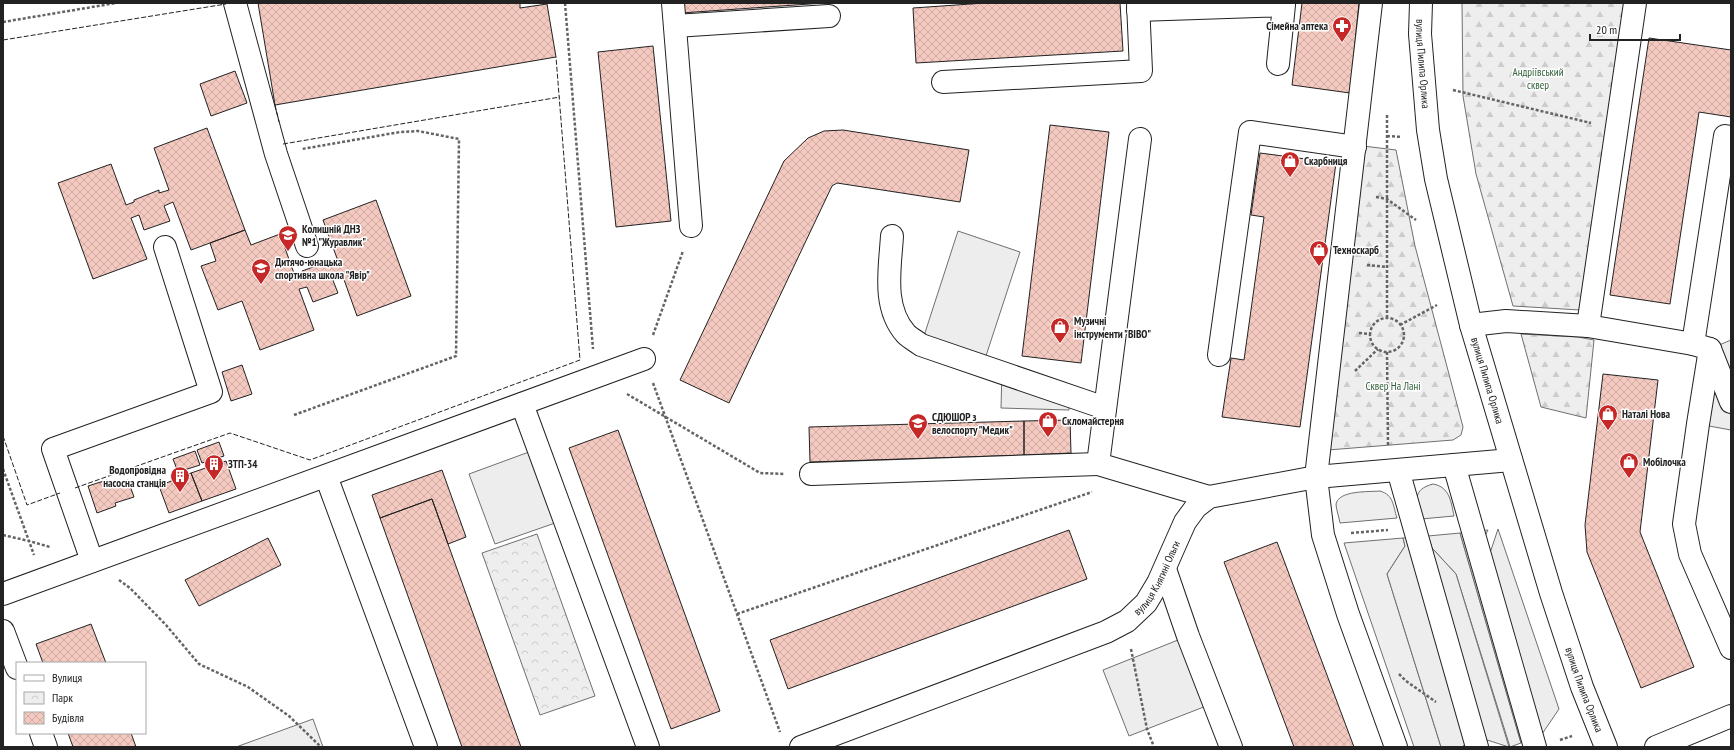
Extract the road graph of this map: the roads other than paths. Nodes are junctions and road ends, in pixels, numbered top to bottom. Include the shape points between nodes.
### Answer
1 (235, 3) edge
2 (673, 3) edge
3 (1371, 3) edge
4 (1421, 3) edge
5 (1635, 3) edge
6 (1138, 6) edge
7 (829, 16) dead end
8 (675, 26) junction
9 (1278, 64) dead end
10 (943, 82) dead end
11 (1731, 136) edge
12 (1140, 139) dead end
13 (1355, 147) junction
14 (691, 226) road end
15 (892, 236) dead end
16 (307, 246) dead end
17 (165, 247) dead end
18 (1471, 325) junction
19 (1588, 326) junction
20 (1702, 347) junction
21 (1219, 355) dead end
22 (644, 360) road end
23 (1731, 364) edge
24 (1731, 402) edge
25 (522, 404) junction
26 (1105, 408) junction
27 (1511, 460) junction
28 (1098, 464) junction
29 (1454, 465) junction
30 (1393, 471) junction
31 (811, 474) road end
32 (326, 476) junction
33 (1316, 477) junction
34 (1208, 497) junction
35 (92, 561) junction
36 (1165, 569) junction
37 (3, 594) edge
38 (3, 630) edge
39 (1731, 648) edge
40 (16, 665) edge
41 (1731, 716) edge
42 (41, 734) edge
43 (1474, 737) edge
44 (792, 743) edge
45 (46, 747) edge
46 (426, 747) edge
47 (648, 747) edge
48 (1231, 747) edge
49 (1396, 747) edge
50 (1535, 747) edge
51 (1606, 747) edge
52 (1656, 747) edge

1 - 16 street via 276,154
2 - 8 street
3 - 13 street
4 - 18 street, вулиця Пилипа Орлика via 1420,34 1428,130 1436,178
5 - 19 street
6 - 9 street via 1284,5
6 - 10 street via 1141,71
7 - 8 street
8 - 14 street
11 - 20 street via 1725,136
12 - 26 street
13 - 21 street via 1250,132
13 - 33 street
15 - 26 street via 889,296 895,316 906,334 921,345
17 - 35 street via 212,392 53,449
18 - 19 street via 1506,321
18 - 27 street, вулиця Пилипа Орлика
19 - 20 street
20 - 23 street
20 - 24 street
20 - 39 street via 1698,424 1684,524 1690,554
22 - 25 street
25 - 32 street
25 - 47 street
26 - 28 street
27 - 29 street
27 - 51 street, вулиця Пилипа Орлика via 1550,593 1582,687
28 - 31 street
28 - 34 street
29 - 30 street
29 - 50 street
30 - 33 street
30 - 43 street
32 - 35 street
32 - 46 street
33 - 34 street
33 - 49 street via 1322,535
34 - 36 street, вулиця Княгині Ольги via 1196,507 1185,522
35 - 37 street
36 - 44 street, вулиця Княгині Ольги via 1146,603 1127,621 1106,632
36 - 48 street
38 - 40 street
41 - 52 street
42 - 45 street

